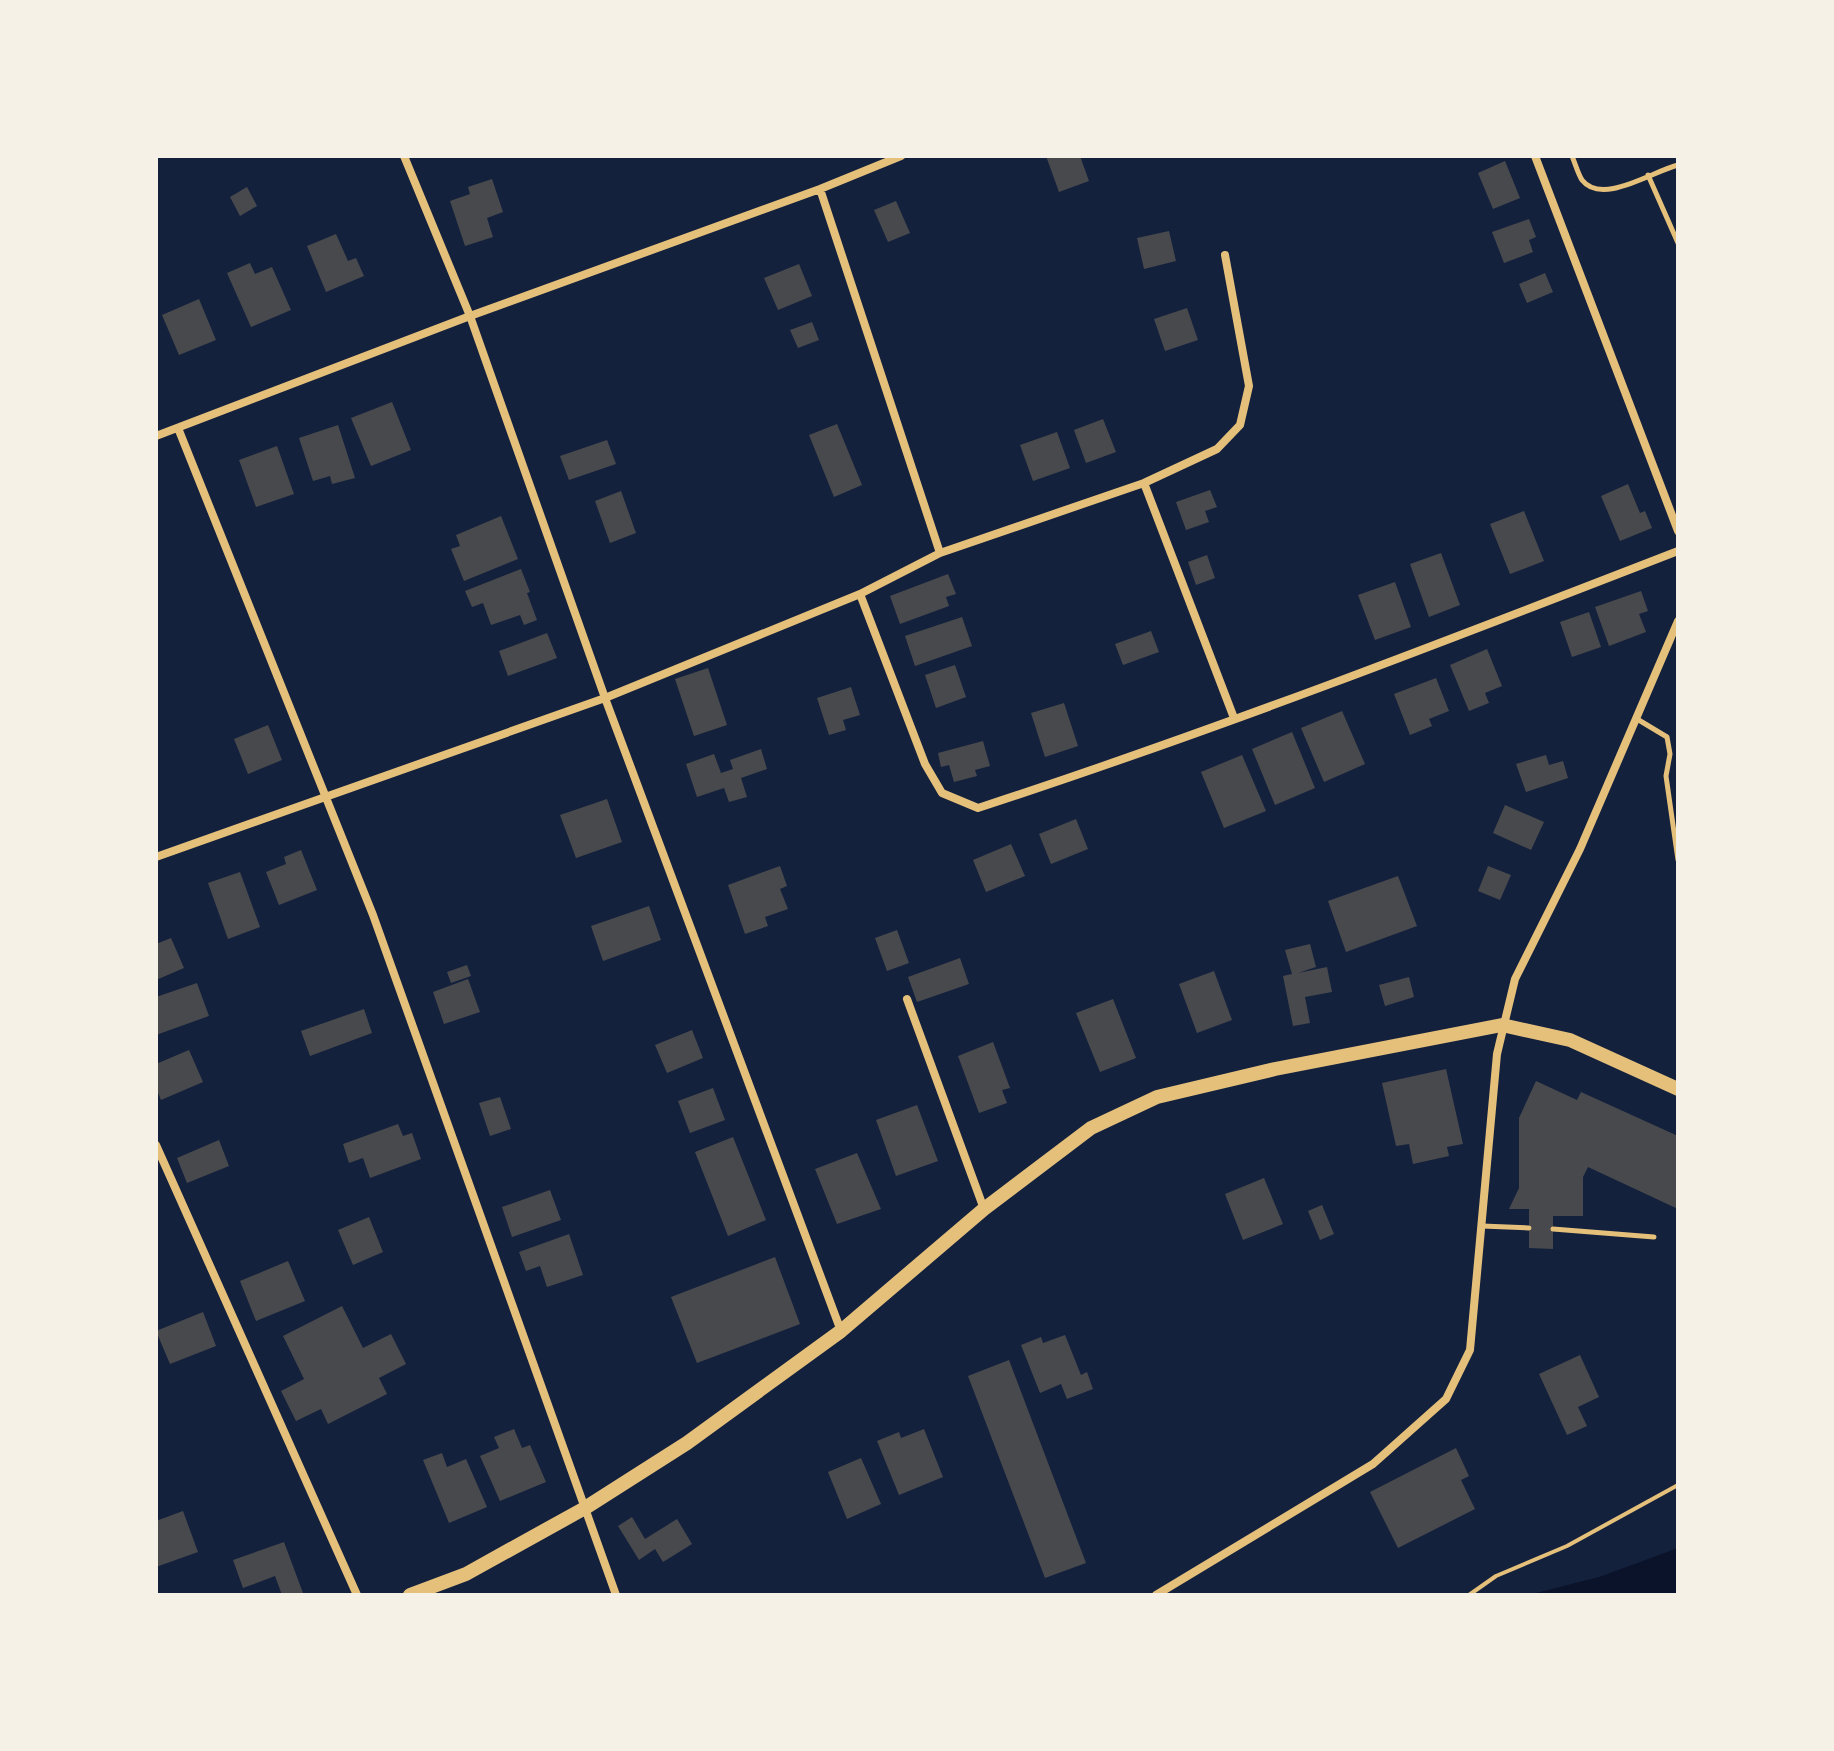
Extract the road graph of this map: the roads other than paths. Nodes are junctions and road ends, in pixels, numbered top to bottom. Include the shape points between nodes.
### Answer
1 (404, 156) edge
2 (901, 156) edge
3 (1535, 156) edge
4 (1572, 156) edge
5 (1678, 165) edge
6 (1648, 175) junction
7 (820, 189) junction
8 (1678, 243) edge
9 (1225, 255) dead end
10 (470, 316) junction
11 (178, 428) junction
12 (156, 436) edge
13 (1144, 483) junction
14 (1678, 531) edge
15 (1678, 551) edge
16 (940, 553) junction
17 (860, 594) junction
18 (1678, 621) edge
19 (605, 698) junction
20 (1234, 718) junction
21 (1636, 719) junction
22 (324, 799) junction
23 (156, 857) edge
24 (1678, 860) edge
25 (907, 999) dead end
26 (1502, 1025) junction
27 (1678, 1089) edge
28 (156, 1145) edge
29 (984, 1209) junction
30 (1481, 1226) junction
31 (1529, 1228) dead end
32 (1553, 1229) dead end
33 (1654, 1237) dead end
34 (841, 1331) junction
35 (585, 1508) junction
36 (357, 1595) edge
37 (410, 1595) edge
38 (616, 1595) edge
39 (1156, 1595) edge

1 - 10 street
2 - 7 street
3 - 14 street
4 - 6 lane via 1583,181 1597,190
5 - 6 lane
6 - 8 lane
7 - 10 street
7 - 16 street
9 - 13 street via 1249,386 1240,425 1217,449
10 - 11 street
10 - 19 street
11 - 12 street
11 - 22 street
13 - 16 street
13 - 20 street
15 - 20 street
16 - 17 street
17 - 19 street
17 - 20 street via 925,764 942,793 978,808
18 - 21 street
19 - 22 street
19 - 34 street
21 - 24 lane via 1667,737 1666,776
21 - 26 street via 1580,849 1515,979
22 - 23 street
22 - 35 street via 373,915
25 - 29 street
26 - 27 main road via 1570,1040
26 - 29 main road via 1157,1097 1091,1128
26 - 30 street
28 - 36 street
29 - 34 main road
30 - 31 lane
30 - 39 street via 1470,1350 1446,1399 1373,1464
32 - 33 lane
34 - 35 main road via 687,1443
35 - 37 main road via 466,1574
35 - 38 street

